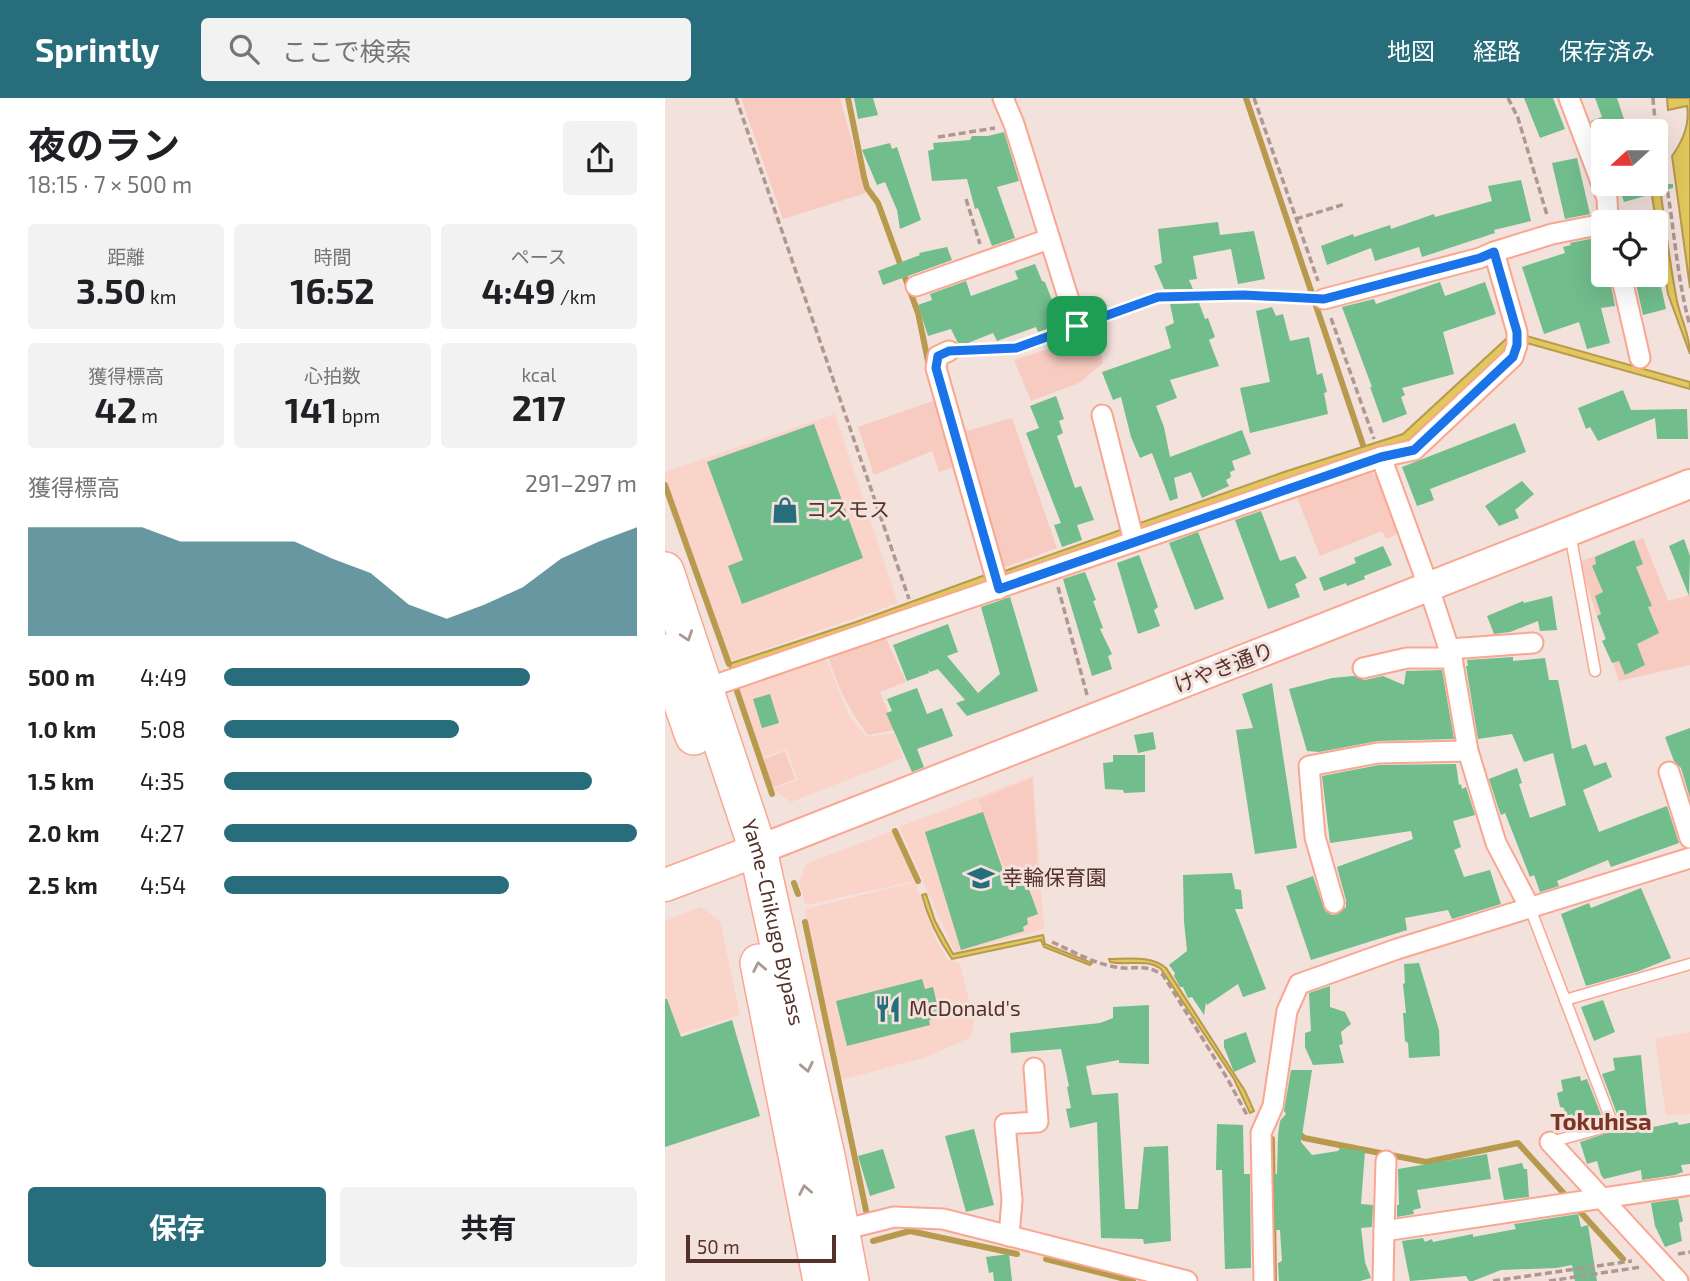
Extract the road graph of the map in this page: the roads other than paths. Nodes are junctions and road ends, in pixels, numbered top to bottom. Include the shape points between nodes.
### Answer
1 (1003, 98) edge
2 (1569, 98) edge
3 (1608, 210) edge
4 (1591, 226) edge
5 (1049, 239) junction
6 (1494, 252) junction
7 (916, 286) dead end
8 (1624, 287) edge
9 (1158, 297) road end
10 (1324, 299) joint
11 (1077, 326) joint
12 (949, 351) joint
13 (1640, 358) dead end
14 (1102, 415) dead end
15 (1378, 449) junction
16 (1690, 484) edge
17 (1570, 533) junction
18 (1133, 535) junction
19 (665, 571) edge
20 (996, 581) junction
21 (1429, 587) junction
22 (1533, 643) dead end
23 (665, 653) edge
24 (1450, 653) junction
25 (1363, 667) dead end
26 (1595, 671) dead end
27 (693, 693) junction
28 (1468, 751) junction
29 (1669, 772) dead end
30 (1690, 838) edge
31 (747, 854) junction
32 (1690, 858) edge
33 (665, 886) edge
34 (1333, 903) dead end
35 (1530, 908) junction
36 (1690, 964) edge
37 (1565, 1000) junction
38 (1034, 1068) dead end
39 (1550, 1142) joint
40 (1386, 1161) dead end
41 (1690, 1185) edge
42 (1602, 1198) junction
43 (1384, 1231) junction
44 (827, 1233) junction
45 (1009, 1236) junction
46 (822, 1281) edge
47 (850, 1281) edge
48 (1187, 1281) edge
49 (1264, 1281) edge
50 (1383, 1281) edge
51 (1678, 1281) edge

1 - 5 street
2 - 3 street
4 - 6 street
5 - 7 street
5 - 11 street
6 - 10 street
6 - 15 street via 1517,339 1513,357 1414,450
8 - 13 street
9 - 10 lane
11 - 12 lane via 1016,348
12 - 20 street via 938,356 936,368
14 - 18 street
15 - 18 street
15 - 21 street
16 - 17 street, けやき通り
17 - 21 street, けやき通り
17 - 26 lane
18 - 20 street via 1053,570
19 -> 27 highway, Yame-Chikugo Bypass
20 - 27 street
21 - 24 street
21 - 31 street, けやき通り
22 - 24 street
23 - 27 highway, Yame-Chikugo Bypass
24 - 25 street
24 - 28 street
27 - 31 highway, Yame-Chikugo Bypass
28 - 34 street via 1378,753 1309,766 1315,837
28 - 35 street via 1496,843
29 - 30 street
31 - 33 main road
31 - 44 highway, Yame-Chikugo Bypass via 747,905
32 - 35 street
35 - 37 lane
35 - 49 street via 1299,984 1287,1011 1273,1107 1261,1133
36 - 37 lane
37 - 39 lane via 1613,1125
38 - 45 street via 1038,1122 1005,1124 1012,1199
39 - 42 street
40 - 43 street
41 - 42 street
42 - 43 street
42 - 51 street
43 - 50 street
44 - 45 street via 894,1217 943,1219
44 - 46 highway, Yame-Chikugo Bypass
44 - 47 highway, Yame-Chikugo Bypass
45 - 48 street

